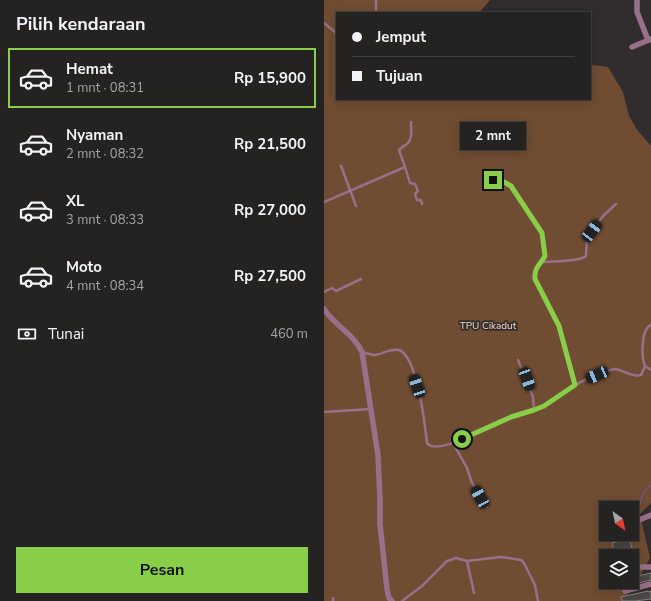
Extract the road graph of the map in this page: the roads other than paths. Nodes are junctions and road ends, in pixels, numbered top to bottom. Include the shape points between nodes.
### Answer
1 (376, 0) edge
2 (637, 0) edge
3 (641, 0) edge
4 (376, 12) edge
5 (324, 23) edge
6 (336, 34) edge
7 (649, 40) edge
8 (632, 47) dead end
9 (411, 122) dead end
10 (341, 166) dead end
11 (405, 166) junction
12 (485, 180) dead end
13 (349, 191) junction
14 (324, 202) edge
15 (422, 204) dead end
16 (616, 204) dead end
17 (356, 206) dead end
18 (542, 262) junction
19 (361, 279) dead end
20 (324, 292) edge
21 (324, 309) edge
22 (651, 324) edge
23 (362, 352) junction
24 (518, 360) dead end
25 (645, 366) junction
26 (651, 370) edge
27 (575, 385) junction
28 (372, 409) junction
29 (534, 410) junction
30 (324, 412) edge
31 (452, 443) junction
32 (487, 507) dead end
33 (651, 515) edge
34 (639, 520) dead end
35 (467, 560) junction
36 (639, 567) edge
37 (651, 567) edge
38 (651, 584) edge
39 (625, 591) dead end
40 (474, 593) dead end
41 (392, 601) edge
42 (402, 601) edge
43 (538, 601) edge

1 - 4 lane
2 - 3 street
2 - 7 street via 637,12
5 - 6 lane
7 - 8 street
9 - 11 lane via 411,138 399,150
10 - 13 lane
11 - 13 lane
11 - 15 lane via 410,183 415,184 418,191 415,194 416,199 421,200
12 - 18 lane via 504,182 517,193 542,233 545,256
13 - 14 lane
13 - 17 lane
16 - 18 lane via 588,237 584,258
18 - 27 lane via 536,268 535,279 559,326
19 - 20 lane via 336,291 332,288
21 - 23 street via 359,345
22 - 25 lane via 646,329 644,339 642,356
23 - 28 street
23 - 31 lane via 374,355 395,350 409,360 422,399 427,443 433,447
24 - 29 lane via 533,397
25 - 26 lane
25 - 27 lane via 641,374 636,376 615,368
27 - 29 lane
28 - 30 lane
28 - 41 street via 380,473 381,536 387,590
29 - 31 lane via 511,417
31 - 32 lane
33 - 34 street
35 - 40 lane
35 - 42 lane via 456,558 447,561 422,586
35 - 43 lane via 501,557 521,560 535,585
36 - 37 street
38 - 39 street

